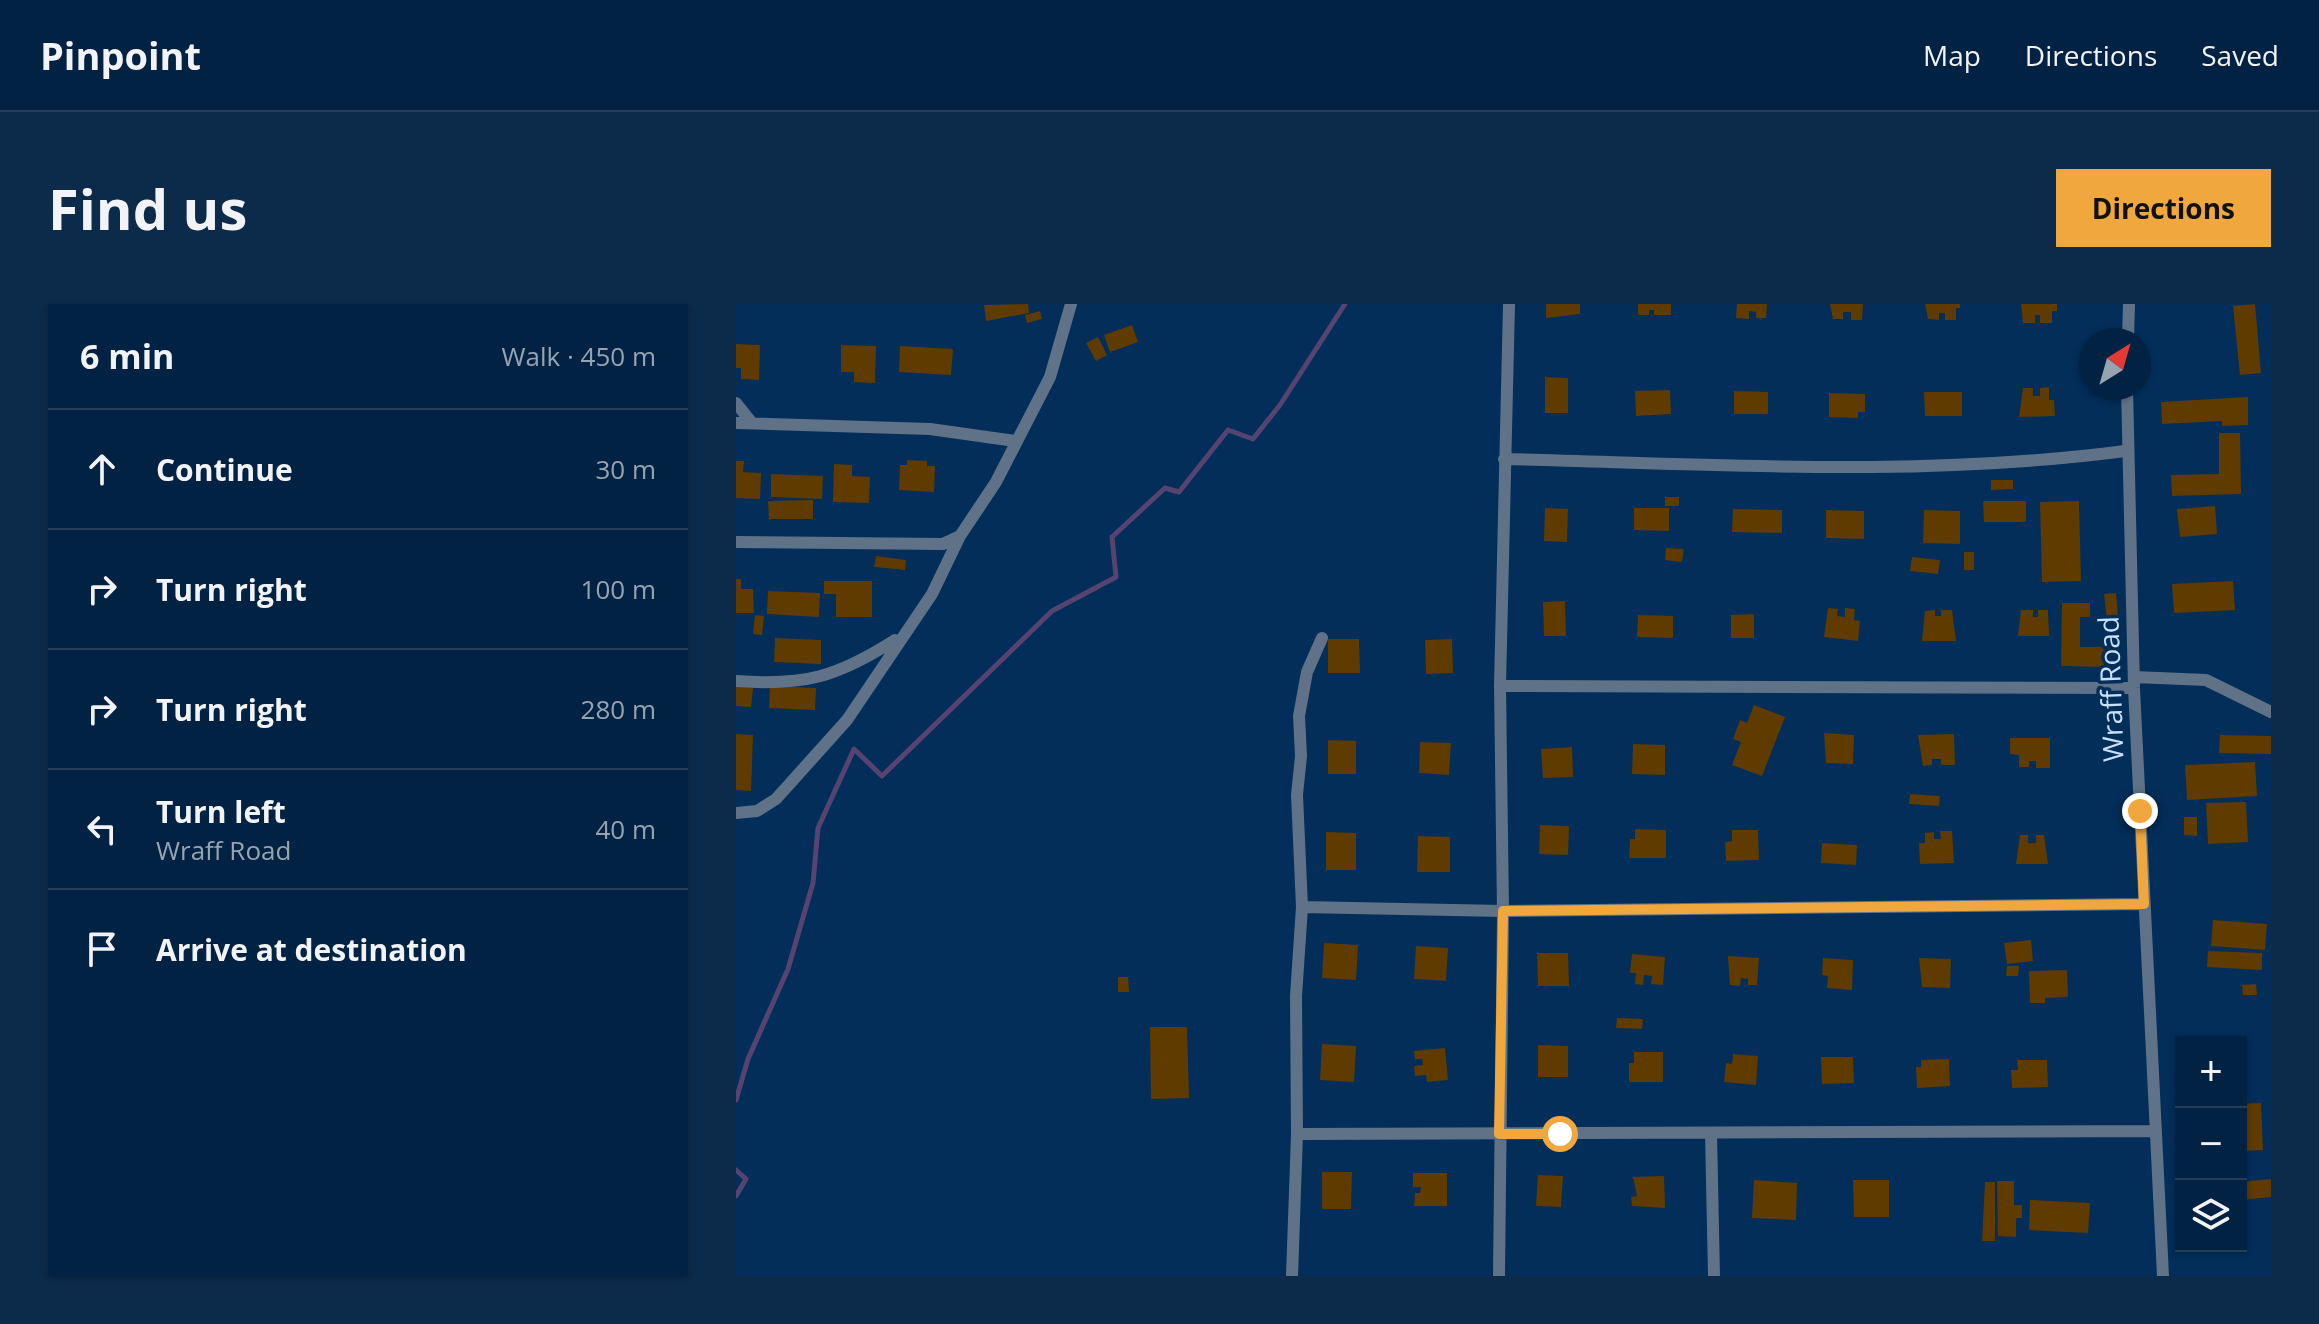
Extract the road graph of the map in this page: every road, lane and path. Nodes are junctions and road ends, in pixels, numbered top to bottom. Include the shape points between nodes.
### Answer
1 (1071, 304) edge
2 (1509, 304) edge
3 (2129, 304) edge
4 (2128, 328) edge
5 (2127, 400) edge
6 (736, 403) edge
7 (736, 423) edge
8 (752, 423) junction
9 (1015, 441) junction
10 (2125, 451) junction
11 (1504, 459) junction
12 (960, 536) junction
13 (736, 542) edge
14 (903, 635) junction
15 (1322, 638) dead end
16 (736, 681) edge
17 (2134, 683) junction
18 (1500, 686) junction
19 (2271, 712) edge
20 (736, 813) edge
21 (2144, 904) junction
22 (1302, 907) junction
23 (1503, 911) junction
24 (2156, 1131) junction
25 (1711, 1133) junction
26 (1297, 1134) junction
27 (1499, 1134) junction
28 (1292, 1276) edge
29 (1499, 1276) edge
30 (1714, 1276) edge
31 (2163, 1276) edge

1 - 9 street via 1050,377
2 - 11 street
3 - 4 street
5 - 10 street, Wraff Road
6 - 8 street
7 - 8 street
8 - 9 street via 930,429
9 - 12 street via 996,482
10 - 11 street via 1962,467
10 - 17 street, Wraff Road
11 - 18 street
12 - 13 street via 943,544
12 - 14 street via 932,594
14 - 16 street via 832,675
14 - 20 street via 847,720 790,787 757,811
15 - 22 street via 1307,672 1299,716
17 - 18 street
17 - 19 street via 2206,680
17 - 21 street, Wraff Road
18 - 23 street
21 - 23 street
21 - 24 street, Wraff Road
22 - 23 street
22 - 26 street via 1294,1070
23 - 27 street
24 - 25 street
24 - 31 street, Wraff Road
25 - 27 street
25 - 30 street
26 - 27 street
26 - 28 street
27 - 29 street

